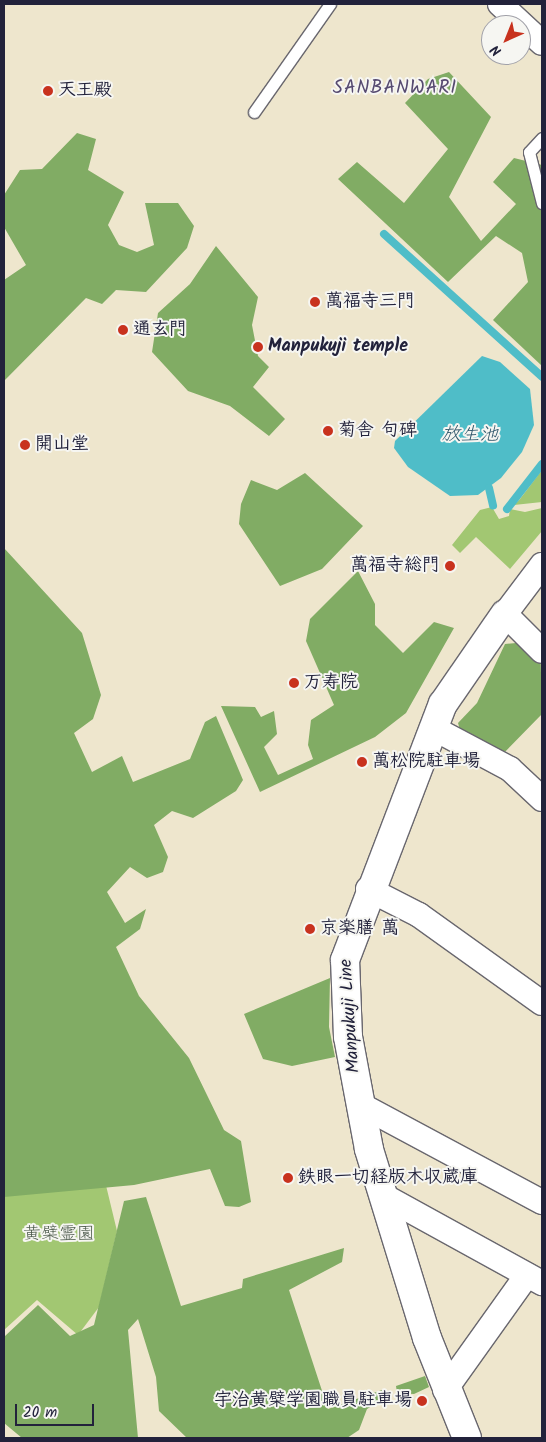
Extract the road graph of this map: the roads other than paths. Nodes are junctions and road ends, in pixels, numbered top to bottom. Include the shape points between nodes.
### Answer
1 (330, 4) edge
2 (500, 4) edge
3 (542, 43) edge
4 (254, 112) dead end
5 (542, 138) edge
6 (542, 203) edge
7 (542, 565) edge
8 (505, 614) junction
9 (542, 651) edge
10 (433, 728) junction
11 (542, 799) edge
12 (368, 889) junction
13 (542, 1003) edge
14 (359, 1104) junction
15 (382, 1195) junction
16 (542, 1202) edge
17 (535, 1279) edge
18 (445, 1390) junction
19 (467, 1438) edge

1 - 4 lane
2 - 3 street
5 - 6 lane via 529,152
7 - 8 street
8 - 9 street
8 - 10 main road, Manpukuji Line via 463,671
10 - 11 street via 510,769
10 - 12 main road, Manpukuji Line
12 - 13 street via 419,915
12 - 14 main road, Manpukuji Line via 345,960 348,1037
14 - 15 main road, Manpukuji Line
14 - 16 street
15 - 17 street
15 - 18 main road, Manpukuji Line
17 - 18 street
18 - 19 main road, Manpukuji Line

